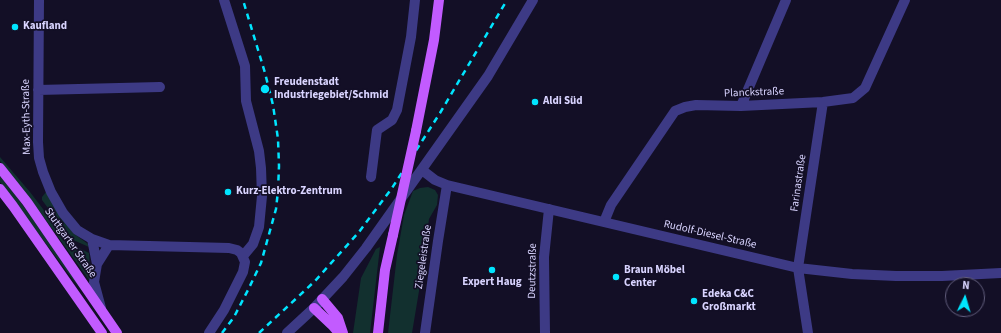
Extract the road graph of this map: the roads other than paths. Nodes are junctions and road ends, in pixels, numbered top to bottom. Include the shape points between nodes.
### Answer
1 (39, 0) edge
2 (224, 0) edge
3 (415, 0) edge
4 (439, 0) edge
5 (533, 0) edge
6 (786, 0) edge
7 (905, 0) edge
8 (160, 88) dead end
9 (38, 90) junction
10 (823, 102) junction
11 (741, 106) junction
12 (0, 168) edge
13 (422, 170) junction
14 (371, 177) dead end
15 (447, 185) junction
16 (0, 190) edge
17 (549, 209) junction
18 (604, 222) junction
19 (92, 239) junction
20 (109, 245) junction
21 (243, 256) junction
22 (97, 264) junction
23 (798, 268) junction
24 (1001, 273) edge
25 (322, 299) junction
26 (101, 308) junction
27 (314, 308) junction
28 (102, 333) edge
29 (117, 333) edge
30 (209, 333) edge
31 (287, 333) edge
32 (338, 333) edge
33 (343, 333) edge
34 (378, 333) edge
35 (425, 333) edge
36 (545, 333) edge
37 (808, 333) edge

1 - 9 street, Max-Eyth-Straße
2 - 21 street via 245,66 246,101 261,168 259,226 253,244
3 - 14 street via 411,38 397,110 392,120 376,130
4 - 34 main road, bridge via 416,131 385,270
5 - 13 street via 488,76
6 - 11 street
7 - 10 street, Planckstraße via 865,88 853,98
8 - 9 street
9 - 19 street, Max-Eyth-Straße via 38,142 43,172 63,214 77,230
10 - 11 street, Planckstraße
10 - 23 street, Farinastraße
11 - 18 street, Planckstraße via 696,106 675,111 611,205
12 - 26 main road, Stuttgarter Straße via 27,202
13 - 15 street, Rudolf-Diesel-Straße
13 - 25 street via 366,248
15 - 17 street, Rudolf-Diesel-Straße
15 - 35 street, Ziegeleistraße
16 - 28 main road
17 - 18 street, Rudolf-Diesel-Straße
17 - 36 street, Deutzstraße via 544,257
18 - 23 street, Rudolf-Diesel-Straße
19 - 20 street, Max-Eyth-Straße
19 - 22 street
20 - 21 street, Max-Eyth-Straße via 229,248 237,250
20 - 22 street
21 - 30 street via 245,262 241,277
22 - 26 street via 94,282
23 - 24 street, Rudolf-Diesel-Straße via 896,276
23 - 37 street
25 - 27 street
25 - 33 main road via 338,318
26 - 29 main road, Stuttgarter Straße
27 - 31 street
27 - 32 main road

